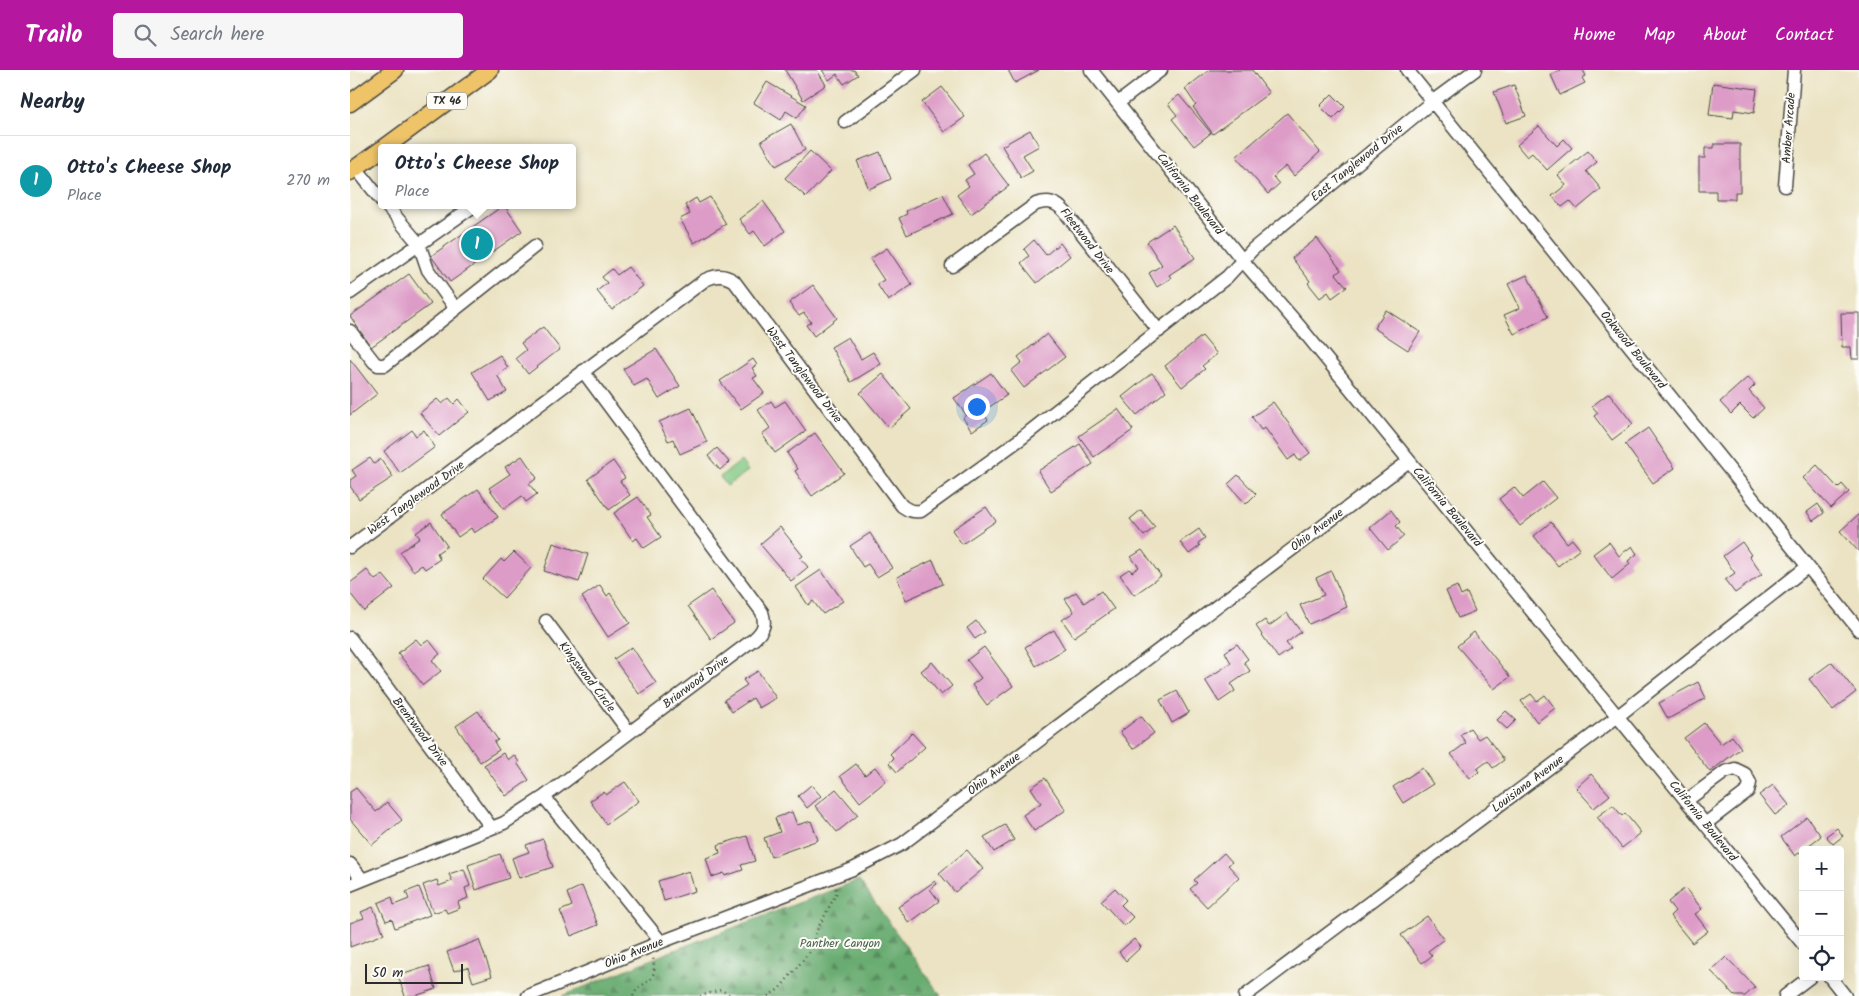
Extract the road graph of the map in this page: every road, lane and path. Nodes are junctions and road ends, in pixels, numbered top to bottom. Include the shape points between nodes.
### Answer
1 (395, 70) edge
2 (490, 70) edge
3 (915, 70) edge
4 (1091, 70) edge
5 (1161, 70) edge
6 (1407, 70) edge
7 (1475, 70) edge
8 (1794, 70) edge
9 (1433, 101) junction
10 (350, 103) edge
11 (1118, 103) junction
12 (845, 122) dead end
13 (388, 144) edge
14 (378, 152) edge
15 (353, 170) edge
16 (1785, 186) dead end
17 (378, 197) edge
18 (389, 209) edge
19 (469, 209) edge
20 (419, 244) junction
21 (535, 246) dead end
22 (1243, 260) junction
23 (952, 266) dead end
24 (350, 292) edge
25 (456, 309) junction
26 (350, 331) edge
27 (1158, 331) junction
28 (583, 371) junction
29 (1409, 462) junction
30 (350, 547) edge
31 (1807, 568) junction
32 (546, 621) dead end
33 (1859, 630) edge
34 (350, 638) edge
35 (1618, 716) junction
36 (629, 732) junction
37 (544, 797) junction
38 (1686, 801) junction
39 (1705, 824) junction
40 (491, 827) junction
41 (350, 864) edge
42 (834, 876) junction
43 (362, 879) junction
44 (350, 885) edge
45 (1799, 939) edge
46 (656, 944) junction
47 (1805, 981) edge
48 (1833, 981) edge
49 (528, 996) edge
50 (633, 996) edge
51 (700, 996) edge
52 (732, 996) edge
53 (768, 996) edge
54 (1245, 996) edge
55 (1785, 996) edge
56 (1845, 996) edge

1 - 10 main road
2 - 13 main road, TX 46
3 - 12 street
4 - 11 street, California Boulevard
5 - 11 street
6 - 9 street, Oakwood Boulevard
7 - 9 street, East Tanglewood Drive
8 - 16 street, Amber Arcade
9 - 22 street, East Tanglewood Drive
9 - 31 street, Oakwood Boulevard
11 - 22 street, California Boulevard
14 - 15 main road, TX 46
15 - 17 street
18 - 20 street
19 - 20 street
20 - 24 street
20 - 25 street via 428,270
21 - 25 street
22 - 27 street, West Tanglewood Drive via 1227,277
22 - 29 street, California Boulevard
23 - 27 street, Fleetwood Drive via 1036,204 1053,202 1065,212
25 - 26 street via 383,366 374,362
27 - 28 street, West Tanglewood Drive via 1019,440 921,511 915,512 902,506 734,281 727,277 720,275 705,280
28 - 30 street, West Tanglewood Drive
28 - 36 street, Briarwood Drive via 762,612 764,620 760,633
29 - 35 street, California Boulevard
29 - 42 street, Ohio Avenue via 902,844
31 - 33 street, Oakwood Boulevard
31 - 35 street, Louisiana Avenue
32 - 36 street, Kingswood Circle
34 - 40 street, Brentwood Drive
35 - 38 street, California Boulevard
35 - 54 street, Louisiana Avenue
36 - 37 street, Briarwood Drive
37 - 40 street, Briarwood Drive
37 - 46 street
38 - 39 street, California Boulevard
38 - 39 street via 1725,772 1735,769 1745,774 1750,783 1748,791
39 - 45 street, California Boulevard
40 - 43 street, Briarwood Drive
41 - 43 street
42 - 46 street, Ohio Avenue
42 - 53 path via 836,894 816,932 812,949 779,990
43 - 44 street, Briarwood Drive
46 - 49 street, Ohio Avenue
46 - 50 path via 655,971 651,980
47 - 55 street
48 - 56 street
51 - 52 path via 721,990

